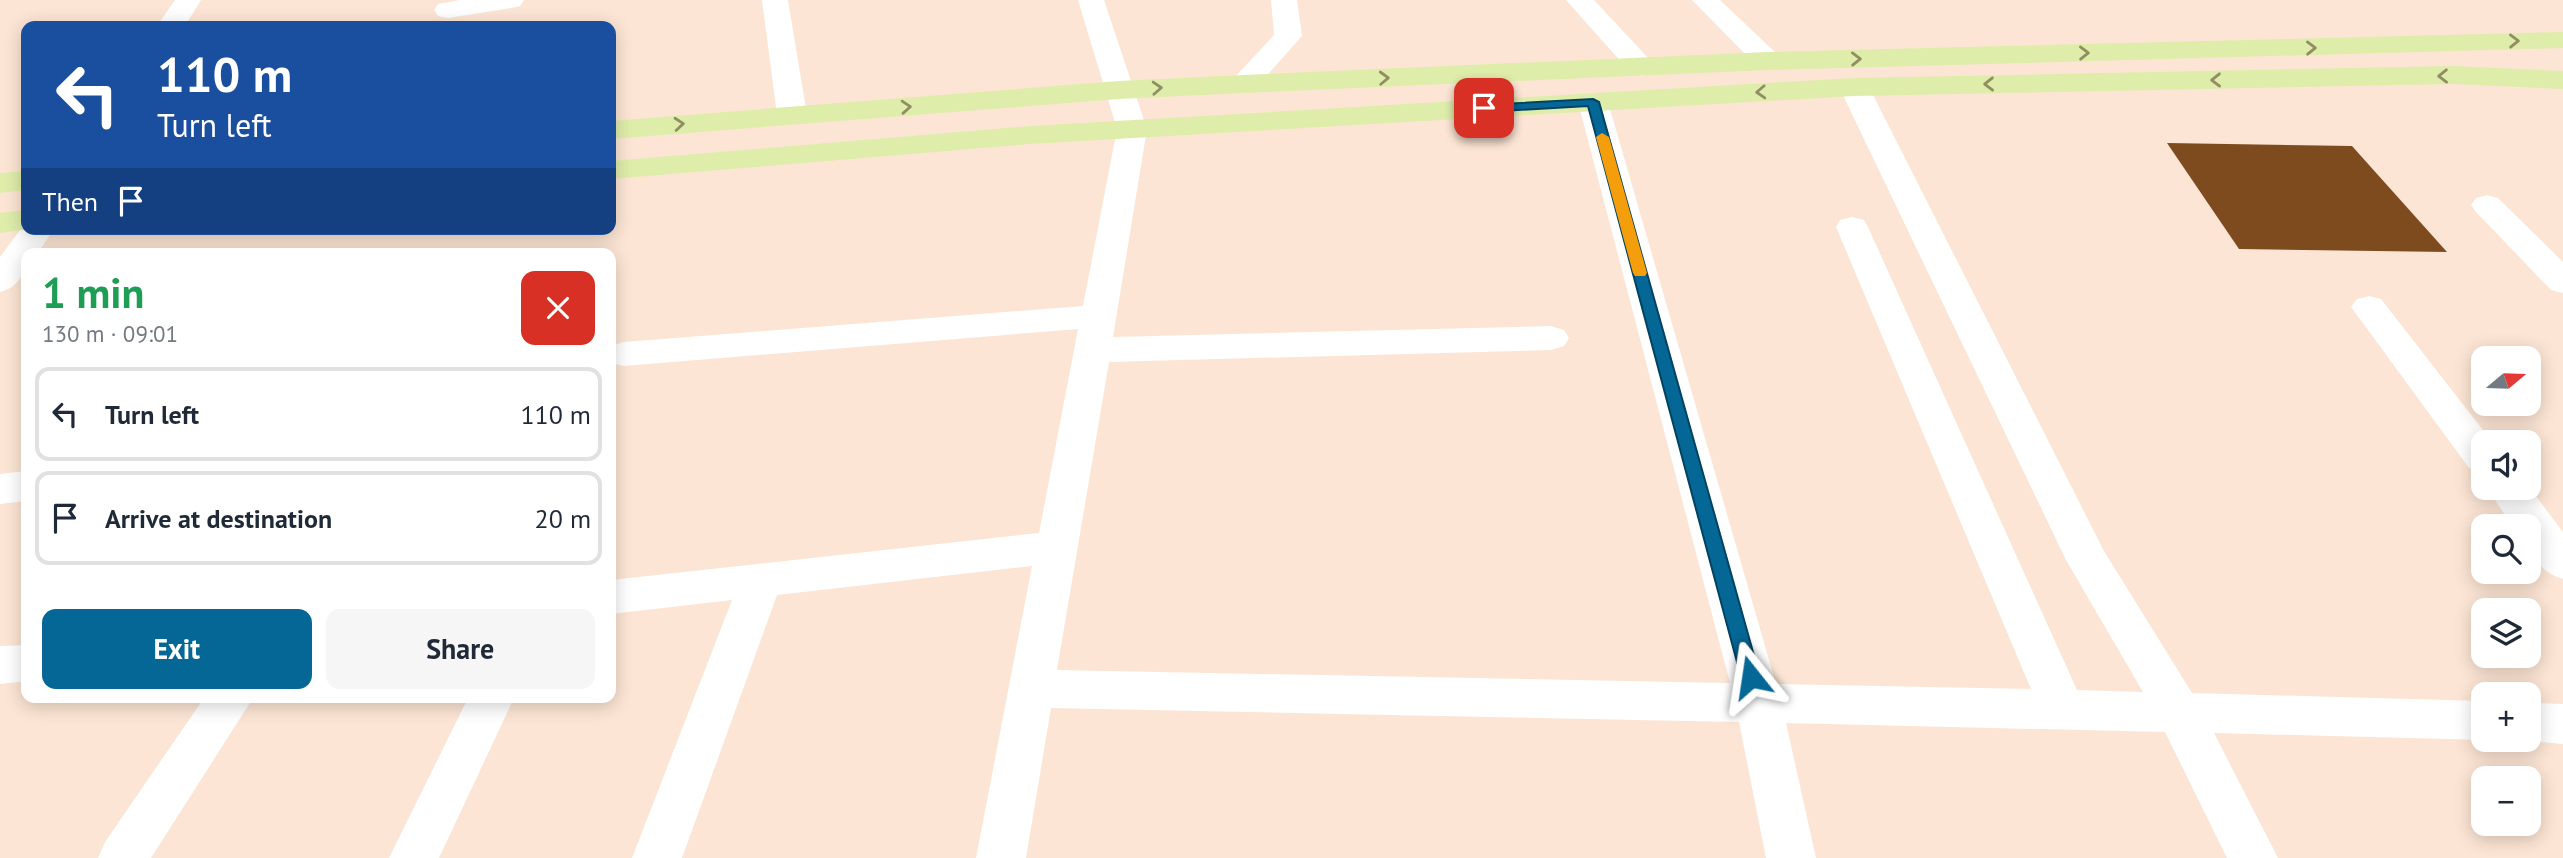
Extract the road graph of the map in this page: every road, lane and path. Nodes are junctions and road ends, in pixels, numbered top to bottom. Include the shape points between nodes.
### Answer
1 (188, 0) edge
2 (511, 0) edge
3 (775, 0) edge
4 (1091, 0) edge
5 (1284, 0) edge
6 (1579, 0) edge
7 (1705, 0) edge
8 (447, 12) edge
9 (174, 21) edge
10 (2563, 40) edge
11 (1768, 61) junction
12 (1641, 67) junction
13 (2563, 80) edge
14 (1244, 84) junction
15 (1854, 87) junction
16 (1119, 90) junction
17 (1593, 102) junction
18 (792, 115) junction
19 (1132, 129) junction
20 (616, 130) edge
21 (616, 170) edge
22 (21, 181) edge
23 (0, 183) edge
24 (2487, 205) dead end
25 (21, 221) edge
26 (0, 223) edge
27 (1852, 227) dead end
28 (21, 252) edge
29 (0, 281) edge
30 (2563, 282) edge
31 (2369, 307) dead end
32 (1095, 333) junction
33 (1551, 338) dead end
34 (624, 354) dead end
35 (2471, 442) edge
36 (21, 487) edge
37 (0, 489) edge
38 (2516, 500) edge
39 (1057, 547) junction
40 (2563, 563) edge
41 (761, 580) junction
42 (616, 596) edge
43 (21, 664) edge
44 (0, 666) edge
45 (1031, 689) junction
46 (227, 703) edge
47 (489, 703) edge
48 (1758, 703) junction
49 (2063, 709) junction
50 (2179, 712) junction
51 (2471, 721) edge
52 (2541, 723) edge
53 (2563, 724) edge
54 (123, 858) edge
55 (414, 858) edge
56 (657, 858) edge
57 (1001, 858) edge
58 (1791, 858) edge
59 (2253, 858) edge

1 - 9 street
2 - 8 street
3 - 18 street
4 - 16 street
5 - 14 street via 1288,36
6 - 12 street
7 - 11 street
11 -> 10 main road
11 - 12 main road
14 -> 12 main road
13 -> 15 main road via 2452,75
16 -> 14 main road
15 -> 17 main road
15 - 50 street via 2087,560
18 -> 16 main road
16 - 19 street
17 - 19 main road
17 - 48 street
20 -> 18 main road
19 - 21 main road
19 - 32 street
22 - 23 main road
24 - 30 street
25 - 26 main road
27 - 49 street
28 - 29 street
31 - 35 street
32 - 33 street
32 - 34 street
32 - 39 street
36 - 37 street
38 - 40 street
39 - 41 street
39 - 45 street
41 - 42 street
41 - 56 street
43 - 44 street
45 - 48 street
45 - 57 street
46 - 54 street
47 - 55 street
48 - 49 street
48 - 58 street
49 - 50 street
50 - 51 street
50 - 59 street
52 - 53 street

